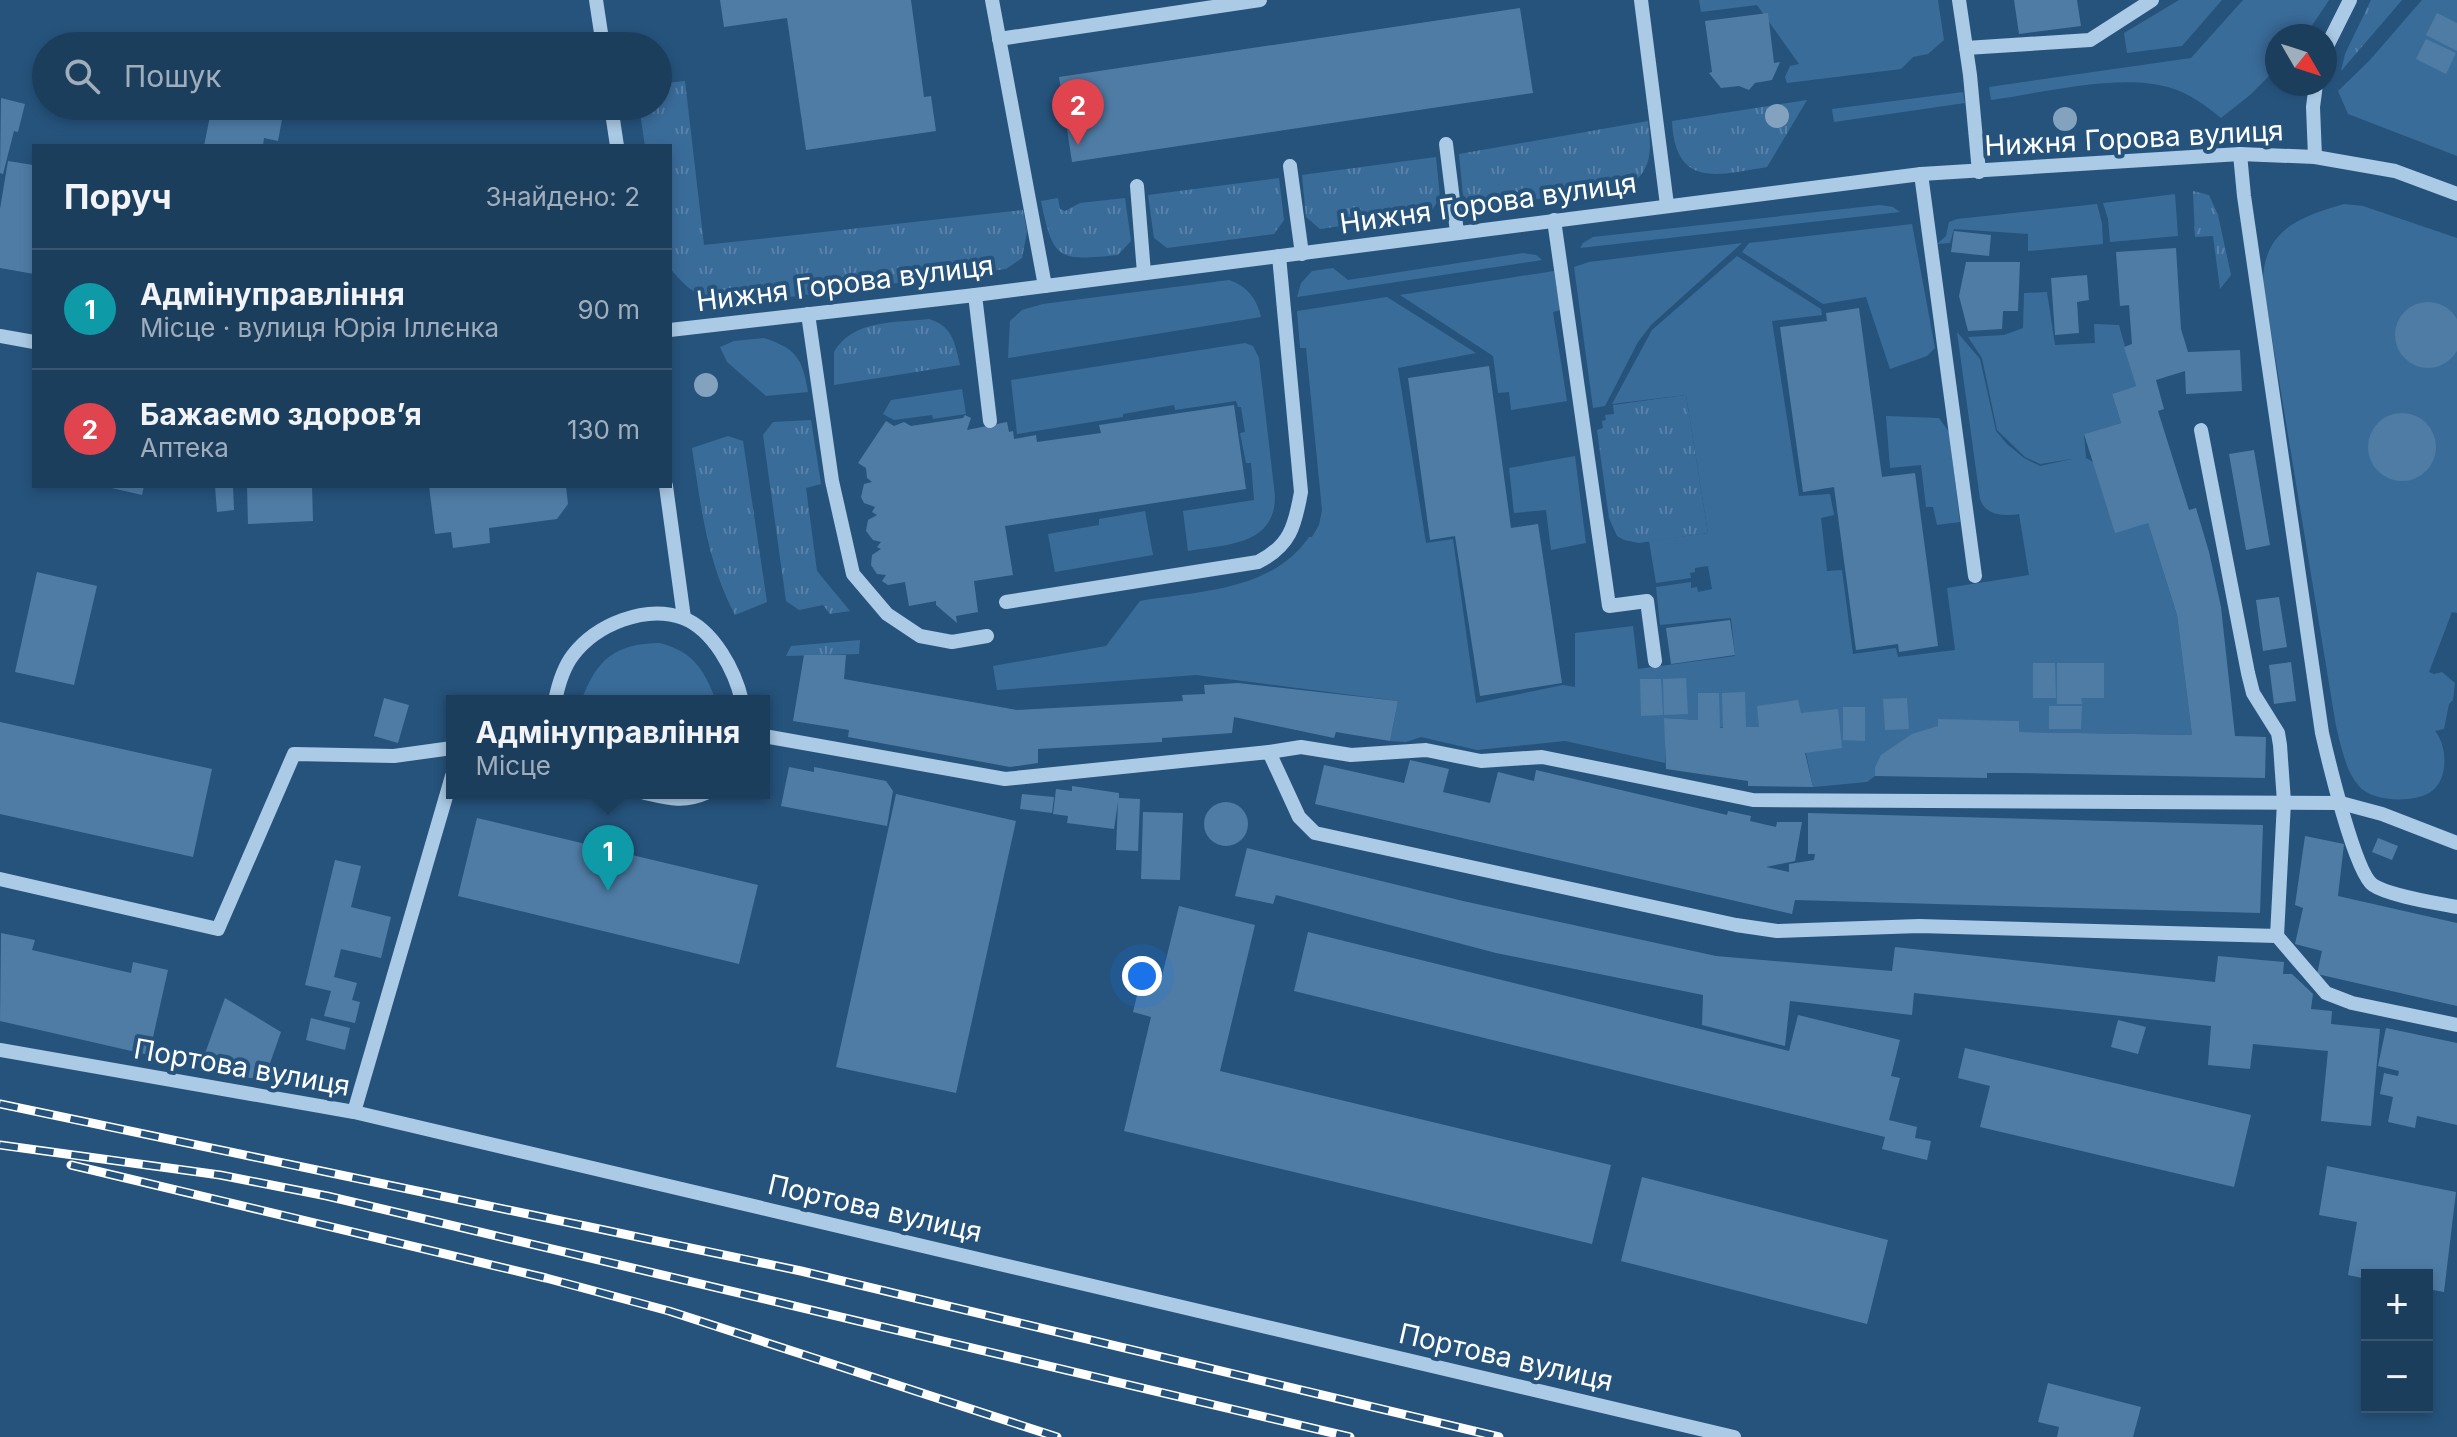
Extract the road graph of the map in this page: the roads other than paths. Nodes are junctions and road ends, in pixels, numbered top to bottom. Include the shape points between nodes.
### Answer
1 (596, 0) edge
2 (992, 0) edge
3 (1260, 0) edge
4 (1641, 0) edge
5 (1959, 0) edge
6 (2152, 0) edge
7 (2350, 0) edge
8 (1241, 1) edge
9 (2337, 26) edge
10 (601, 32) edge
11 (999, 39) junction
12 (1966, 48) junction
13 (2314, 96) edge
14 (613, 120) edge
15 (617, 144) edge
16 (1446, 144) dead end
17 (2240, 154) junction
18 (2315, 157) junction
19 (1290, 166) dead end
20 (1979, 172) junction
21 (1921, 174) junction
22 (1137, 186) dead end
23 (2457, 194) edge
24 (1667, 205) junction
25 (1554, 220) junction
26 (1457, 232) junction
27 (1302, 254) junction
28 (1279, 256) junction
29 (1144, 273) junction
30 (1045, 286) junction
31 (975, 295) junction
32 (808, 314) junction
33 (672, 330) edge
34 (0, 336) edge
35 (32, 342) edge
36 (990, 421) dead end
37 (2201, 430) dead end
38 (666, 488) edge
39 (1975, 576) dead end
40 (1006, 602) dead end
41 (684, 618) junction
42 (987, 636) dead end
43 (1655, 661) dead end
44 (556, 695) edge
45 (740, 695) edge
46 (770, 737) edge
47 (446, 749) edge
48 (1269, 752) junction
49 (446, 797) edge
50 (2284, 802) junction
51 (2341, 803) junction
52 (2457, 843) edge
53 (0, 879) edge
54 (2457, 907) edge
55 (2277, 936) junction
56 (2457, 1025) edge
57 (0, 1050) edge
58 (354, 1112) junction
59 (1734, 1437) edge

1 - 10 street
2 - 11 street
3 - 8 street
4 - 24 street
5 - 12 street
6 - 12 street via 2090,40
7 - 9 street
8 - 11 street
11 - 30 street
12 - 20 street
13 - 18 street, Нижня Горова вулиця
14 - 15 street
16 - 26 street
17 - 18 street, Нижня Горова вулиця
17 - 20 street, Нижня Горова вулиця
17 - 51 street via 2322,733
18 - 23 street, Нижня Горова вулиця via 2395,171
19 - 27 street
20 - 21 street, Нижня Горова вулиця
21 - 24 street, Нижня Горова вулиця
21 - 39 street
22 - 29 street
24 - 25 street, Нижня Горова вулиця
25 - 26 street, Нижня Горова вулиця
25 - 43 street via 1609,606 1647,601
26 - 27 street, Нижня Горова вулиця
27 - 28 street, Нижня Горова вулиця
28 - 29 street, Нижня Горова вулиця
28 - 40 street via 1301,492 1288,540 1258,562
29 - 30 street, Нижня Горова вулиця
30 - 31 street, Нижня Горова вулиця
31 - 32 street, Нижня Горова вулиця
31 - 36 street
32 - 33 street, Нижня Горова вулиця
32 - 42 street via 832,481 853,574 887,614 920,636 952,642
34 - 35 street
37 - 50 street via 2253,693 2278,733
38 - 41 street
41 - 44 street via 650,613 593,635 571,657
41 - 45 street via 708,636
46 - 48 street via 1005,779
47 - 53 street via 394,756 294,754 218,929
48 - 50 street via 1301,747 1351,755 1426,750 1481,761 1542,757 1753,800
48 - 55 street via 1299,817 1315,833 1736,925 1777,931 1919,926
49 - 58 street
50 - 51 street
50 - 55 street
51 - 52 street
51 - 54 street via 2372,885
55 - 56 street via 2326,993
57 - 58 street, Портова вулиця
58 - 59 street, Портова вулиця

